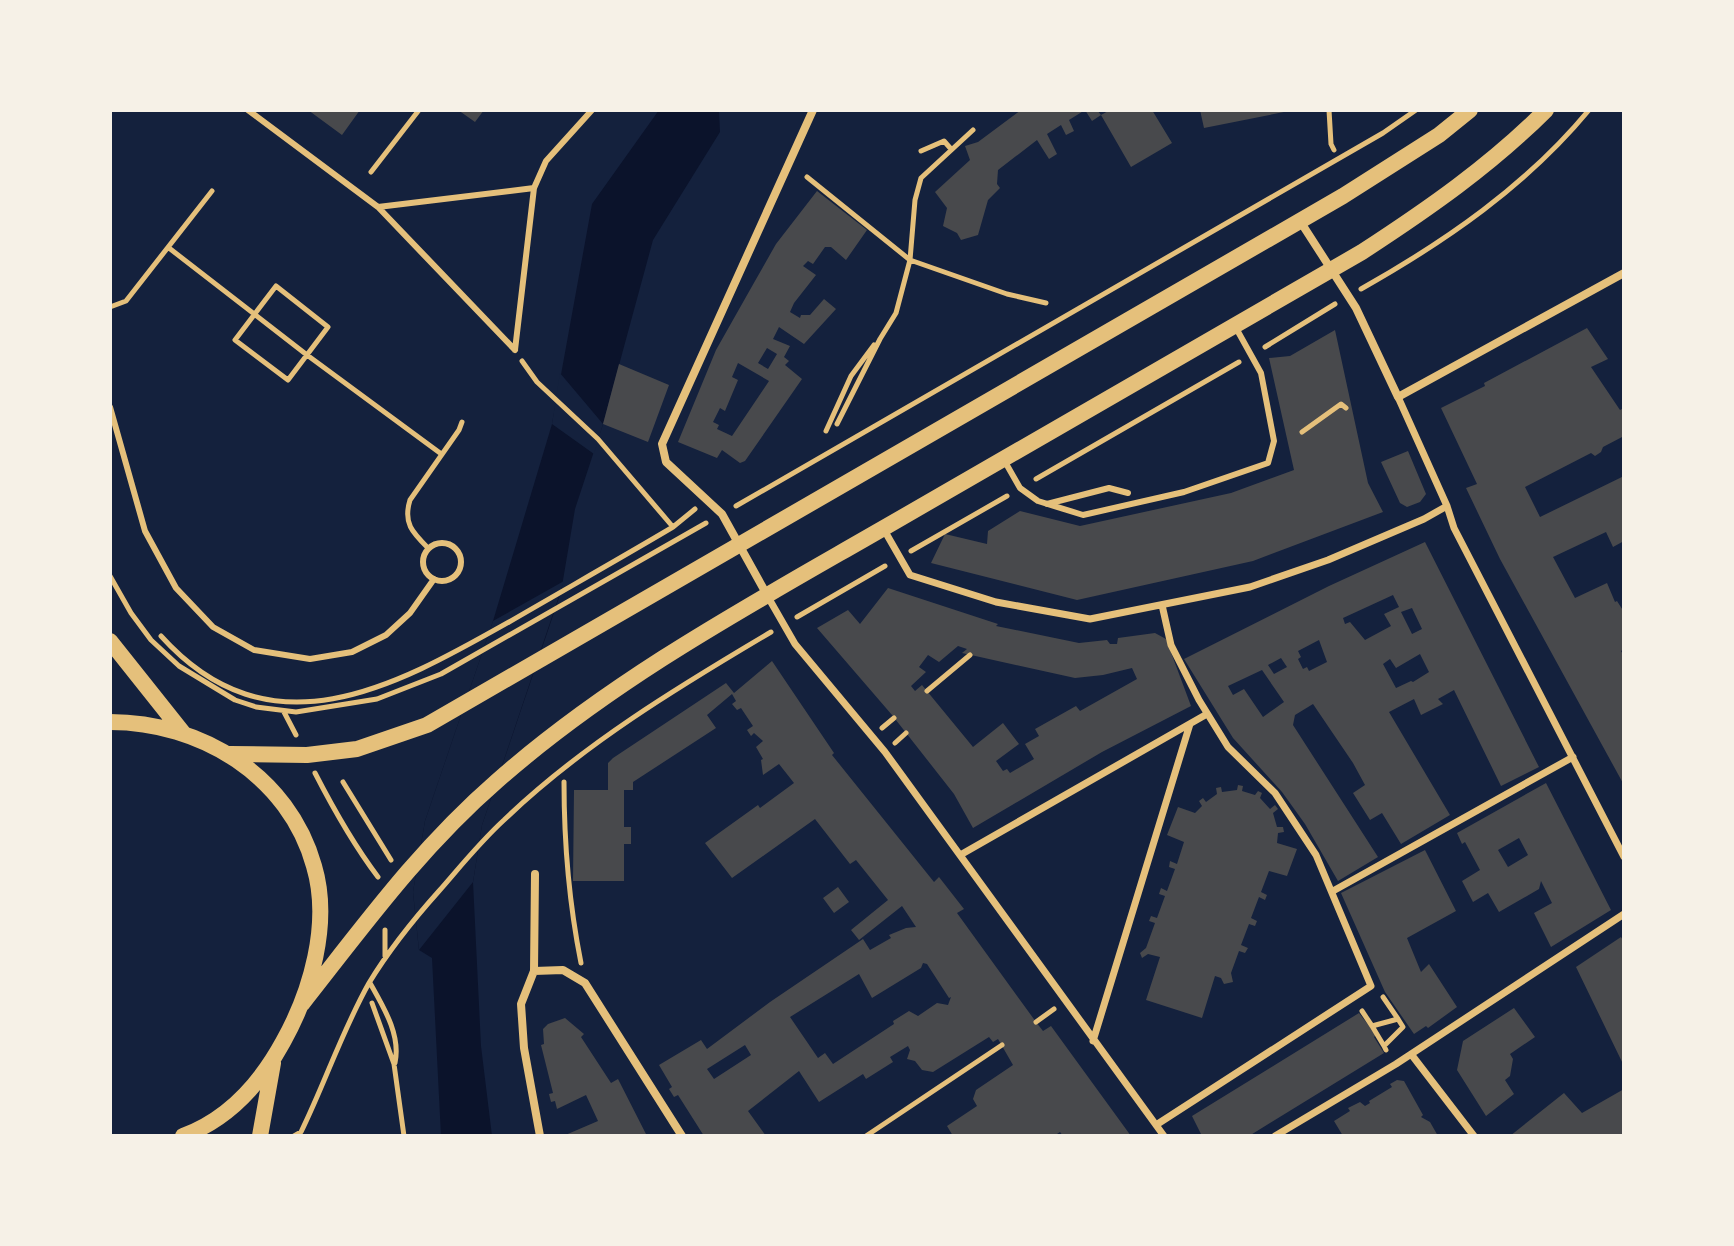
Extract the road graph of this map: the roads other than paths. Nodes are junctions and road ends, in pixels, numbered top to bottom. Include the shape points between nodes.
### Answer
1 (248, 110) edge
2 (592, 110) edge
3 (813, 110) edge
4 (1470, 110) edge
5 (1546, 110) edge
6 (534, 188) junction
7 (378, 207) junction
8 (1300, 221) junction
9 (1330, 271) junction
10 (1624, 273) edge
11 (1235, 325) junction
12 (1398, 397) junction
13 (110, 407) edge
14 (1003, 459) junction
15 (1128, 493) dead end
16 (1047, 504) junction
17 (1447, 506) junction
18 (883, 528) junction
19 (740, 545) junction
20 (434, 579) junction
21 (767, 595) junction
22 (1162, 605) junction
23 (110, 641) edge
24 (1207, 714) junction
25 (110, 722) edge
26 (1190, 724) junction
27 (184, 734) junction
28 (230, 754) junction
29 (1573, 757) junction
30 (962, 854) junction
31 (1624, 857) edge
32 (535, 874) dead end
33 (1333, 891) junction
34 (1624, 914) edge
35 (534, 971) junction
36 (302, 1004) junction
37 (1093, 1041) junction
38 (1411, 1054) junction
39 (273, 1059) junction
40 (1156, 1125) junction
41 (183, 1136) edge
42 (260, 1136) edge
43 (540, 1136) edge
44 (682, 1136) edge
45 (1164, 1136) edge
46 (1275, 1136) edge
47 (1474, 1136) edge

1 - 7 lane
2 - 6 lane via 546,161
3 - 19 street via 662,444 666,462 722,514
4 - 8 main road via 1410,154
5 - 9 main road via 1458,188
6 - 7 lane
6 - 7 lane via 515,350
8 - 9 street
8 - 19 main road
9 - 11 main road
9 - 12 street via 1356,308
10 - 12 street
11 - 14 main road
11 - 16 lane via 1261,373 1274,441 1268,463 1184,492 1083,515
12 - 17 street
13 - 20 lane via 142,521 176,588 213,627 254,650 310,659 352,652 386,635
14 - 16 lane via 1020,488
14 - 18 main road
15 - 16 lane via 1109,488
17 - 22 street via 1328,560 1250,587
17 - 29 street
18 - 21 main road
18 - 22 street via 910,575 1012,605 1090,619
19 - 21 street
19 - 28 main road via 427,725 357,749 307,755
20 - 20 lane via 422,561 428,548 449,543 457,549 461,567 448,581
21 - 30 street via 795,644
21 - 36 main road via 556,731 497,780 387,893
22 - 24 street via 1171,645
23 - 27 main road
24 - 26 street
24 - 33 street via 1228,747 1294,818
25 - 27 main road
26 - 30 street
26 - 37 street
27 - 28 main road
28 - 36 main road via 287,806 315,866 318,935
29 - 31 street
29 - 33 street
30 - 37 street
32 - 35 street
33 - 40 street via 1371,986
34 - 38 street
35 - 43 street via 521,1004
35 - 44 street via 563,970 585,983
36 - 39 main road
37 - 40 street
38 - 46 street
38 - 47 street
39 - 41 main road via 234,1107
39 - 42 main road
40 - 45 street

